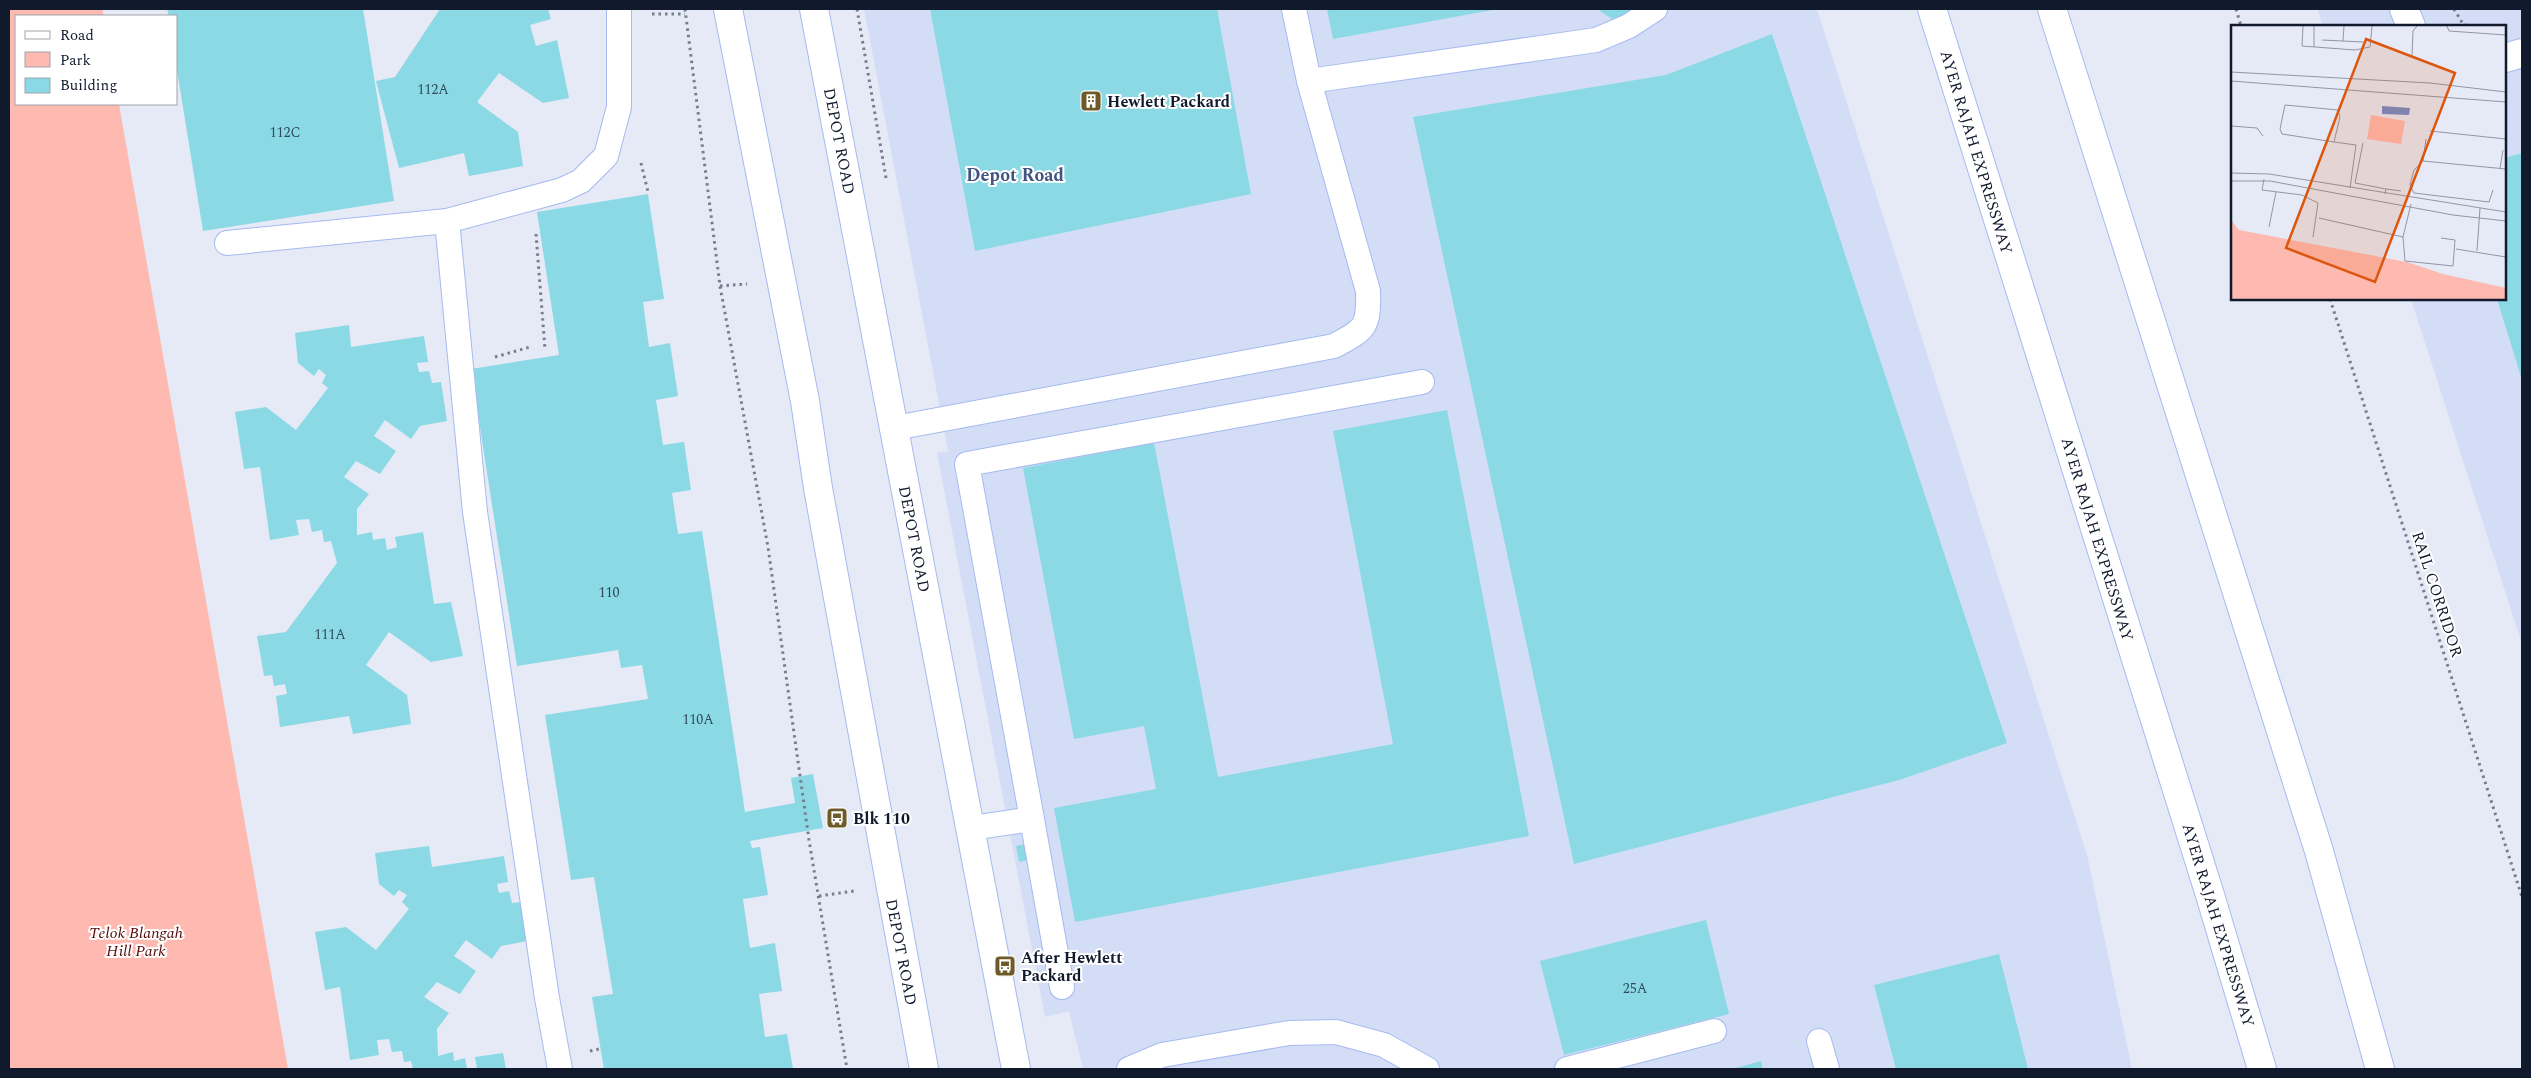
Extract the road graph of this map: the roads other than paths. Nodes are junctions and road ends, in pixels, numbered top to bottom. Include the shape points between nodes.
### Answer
1 (619, 9) edge
2 (728, 9) edge
3 (814, 9) edge
4 (1294, 9) edge
5 (1655, 9) edge
6 (1932, 9) edge
7 (2052, 9) edge
8 (2404, 9) edge
9 (2411, 25) edge
10 (2522, 53) edge
11 (2506, 58) edge
12 (1309, 81) junction
13 (447, 221) junction
14 (227, 243) dead end
15 (1422, 382) dead end
16 (894, 428) junction
17 (1032, 819) junction
18 (971, 828) junction
19 (1062, 987) dead end
20 (1714, 1031) dead end
21 (1819, 1041) dead end
22 (560, 1069) edge
23 (924, 1069) edge
24 (1016, 1069) edge
25 (1129, 1069) edge
26 (1427, 1069) edge
27 (1567, 1069) edge
28 (1827, 1069) edge
29 (2262, 1069) edge
30 (2380, 1069) edge

1 - 13 lane via 619,107 606,156 581,180 562,190
2 - 23 main road, DEPOT ROAD via 805,401
3 - 16 main road, DEPOT ROAD
4 - 12 lane
5 - 12 lane via 1629,26 1596,40
6 - 29 main road, AYER RAJAH EXPRESSWAY
7 - 30 main road via 2319,851
8 - 9 main road
10 - 11 main road
12 - 16 lane via 1368,291 1369,318 1357,334 1334,346
13 - 14 lane
13 - 22 lane via 474,512
15 - 17 lane via 967,464
16 - 18 main road, DEPOT ROAD
17 - 18 lane
17 - 19 lane
18 - 24 main road, DEPOT ROAD
20 - 27 lane
21 - 28 lane
25 - 26 lane via 1162,1055 1289,1033 1336,1032 1384,1045

